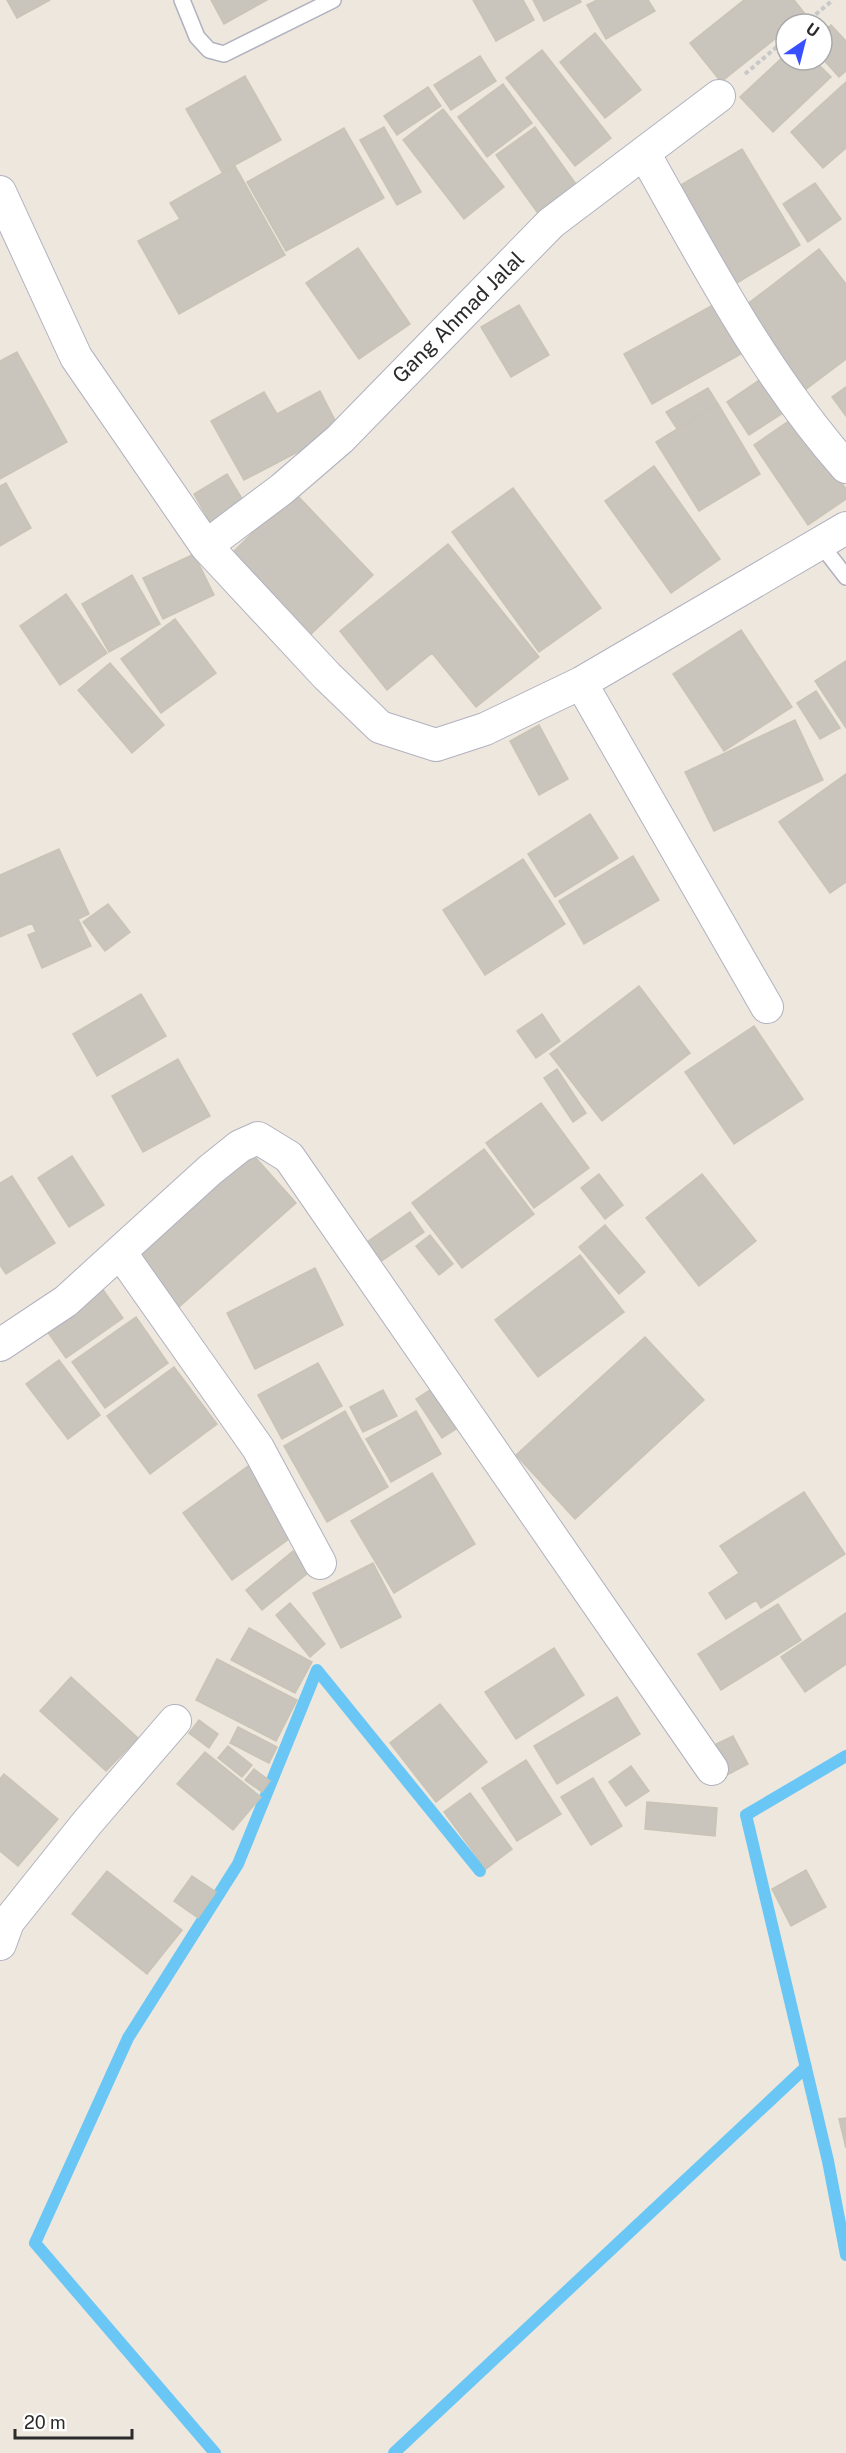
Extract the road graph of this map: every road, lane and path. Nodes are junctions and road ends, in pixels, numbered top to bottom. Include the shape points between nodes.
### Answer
1 (182, 0) edge
2 (333, 0) edge
3 (833, 0) edge
4 (818, 12) edge
5 (774, 49) edge
6 (719, 96) joint
7 (644, 153) junction
8 (0, 192) edge
9 (846, 467) edge
10 (833, 535) edge
11 (206, 546) junction
12 (846, 577) edge
13 (581, 683) junction
14 (767, 1007) dead end
15 (120, 1252) junction
16 (0, 1345) edge
17 (320, 1563) dead end
18 (175, 1721) dead end
19 (712, 1769) dead end
20 (0, 1944) edge

1 - 2 lane via 197,37 209,50 224,54
3 - 4 path
5 - 6 path
6 - 7 street, Gang Ahmad Jalal
7 - 9 street via 746,334
7 - 11 street, Gang Ahmad Jalal via 551,223 340,439
8 - 11 street via 76,357
10 - 12 lane
10 - 13 street
11 - 13 street via 327,676 380,726 436,745 484,729
13 - 14 street
15 - 16 street via 66,1301
15 - 17 street via 258,1448
15 - 19 street via 240,1146 258,1138 289,1157
18 - 20 street via 8,1922

